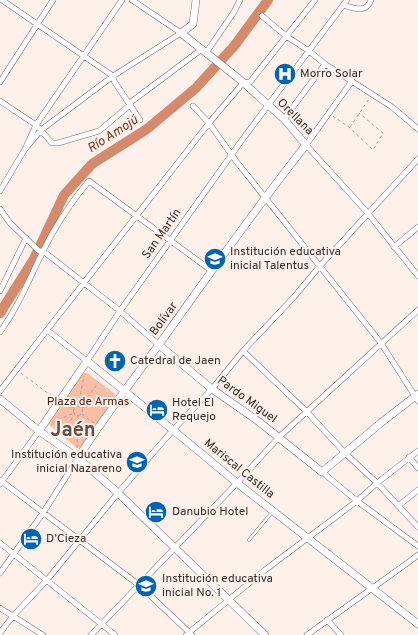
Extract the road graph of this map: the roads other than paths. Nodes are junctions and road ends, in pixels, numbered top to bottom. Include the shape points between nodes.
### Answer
1 (2, 0) edge
2 (53, 0) edge
3 (122, 0) edge
4 (132, 0) edge
5 (196, 0) edge
6 (240, 0) edge
7 (315, 0) edge
8 (347, 0) edge
9 (371, 0) edge
10 (343, 5) junction
11 (262, 16) dead end
12 (36, 24) junction
13 (181, 33) junction
14 (286, 36) junction
15 (309, 51) junction
16 (207, 53) junction
17 (85, 56) junction
18 (325, 64) junction
19 (114, 76) junction
20 (352, 81) junction
21 (0, 82) edge
22 (243, 83) junction
23 (0, 101) edge
24 (130, 105) junction
25 (268, 105) junction
26 (193, 106) dead end
27 (284, 119) junction
28 (140, 120) dead end
29 (209, 123) junction
30 (36, 125) junction
31 (418, 129) edge
32 (41, 130) junction
33 (306, 145) junction
34 (25, 149) junction
35 (231, 154) junction
36 (418, 159) edge
37 (0, 191) edge
38 (266, 198) junction
39 (0, 209) edge
40 (368, 214) junction
41 (137, 215) junction
42 (418, 227) edge
43 (26, 239) junction
44 (171, 240) junction
45 (394, 246) junction
46 (41, 251) junction
47 (319, 267) junction
48 (212, 271) junction
49 (418, 276) edge
50 (84, 283) junction
51 (0, 291) edge
52 (418, 310) edge
53 (120, 311) junction
54 (47, 330) junction
55 (0, 332) edge
56 (381, 344) junction
57 (159, 345) junction
58 (243, 351) junction
59 (87, 361) junction
60 (212, 389) junction
61 (124, 390) junction
62 (0, 392) edge
63 (417, 397) edge
64 (0, 399) edge
65 (306, 411) junction
66 (173, 430) junction
67 (39, 431) junction
68 (279, 437) junction
69 (418, 451) edge
70 (345, 453) junction
71 (410, 457) junction
72 (78, 458) junction
73 (418, 468) edge
74 (322, 472) junction
75 (1, 482) edge
76 (237, 483) junction
77 (377, 483) junction
78 (418, 490) edge
79 (118, 493) junction
80 (357, 501) junction
81 (398, 506) junction
82 (273, 510) junction
83 (43, 513) junction
84 (418, 527) edge
85 (308, 538) junction
86 (80, 540) junction
87 (249, 540) dead end
88 (0, 543) edge
89 (418, 546) edge
90 (174, 548) junction
91 (14, 553) junction
92 (418, 554) edge
93 (0, 573) edge
94 (47, 580) junction
95 (139, 585) junction
96 (372, 589) junction
97 (229, 600) junction
98 (0, 608) edge
99 (13, 616) junction
100 (327, 620) junction
101 (418, 624) edge
102 (101, 625) junction
103 (0, 633) edge
104 (189, 634) edge
105 (44, 635) edge
106 (91, 635) edge
107 (114, 635) edge
108 (265, 635) edge
109 (307, 635) edge
110 (341, 635) edge

1 - 12 street
2 - 12 street
3 - 17 street
4 - 13 street, Orellana
5 - 13 street via 193,24
6 - 16 street
7 - 14 street
8 - 10 street, San Martín
9 - 10 street via 362,10
10 - 15 street, San Martín
11 - 14 street
12 - 17 street
12 - 21 street
13 - 16 street, Orellana
13 - 19 street
14 - 15 street
14 - 22 street via 250,82
15 - 18 street
15 - 25 street, San Martín
16 - 22 street, Orellana
16 - 24 street
17 - 19 street
17 - 30 street
18 - 20 street
18 - 27 street
19 - 24 street via 114,82
19 - 32 street
20 - 31 street
20 - 33 street, Bolívar
22 - 25 street, Orellana
22 - 29 street
23 - 30 street
24 - 28 street
24 - 32 street via 99,131 58,143 52,143
25 - 27 street, Orellana
25 - 35 street, San Martín
26 - 29 street
27 - 33 street, Orellana
29 - 35 street
29 - 41 street
30 - 32 street
30 - 34 street
32 - 34 street
33 - 38 street, Bolívar
33 - 40 street, Orellana
34 - 37 street
35 - 38 street
35 - 44 street, San Martín
36 - 40 street
38 - 47 street
38 - 48 street, Bolívar
39 - 43 street, Pardo Miguel
40 - 45 street, Orellana
40 - 47 street
41 - 44 street
41 - 46 street via 90,181 72,201
41 - 50 street
42 - 45 street
43 - 46 street, Pardo Miguel
43 - 51 street
44 - 48 street
44 - 53 street, San Martín
45 - 49 street, Orellana
46 - 50 street, Pardo Miguel
46 - 55 street via 35,269
47 - 56 street
47 - 58 street
48 - 57 street, Bolívar
50 - 53 street, Pardo Miguel
50 - 54 street
52 - 56 street
53 - 57 street, Pardo Miguel
53 - 59 street, San Martín
54 - 59 street, Mariscal Castilla
54 - 62 street
56 - 63 street
56 - 65 street
57 - 60 street, Pardo Miguel
57 - 61 street, Bolívar
58 - 60 street
58 - 65 street
59 - 61 street, Mariscal Castilla
59 - 67 street, San Martín via 62,401
60 - 66 street
60 - 68 street, Pardo Miguel
61 - 66 street, Mariscal Castilla
61 - 72 street, Bolívar
63 - 70 street
64 - 67 street
65 - 68 street
65 - 70 street
66 - 76 street, Mariscal Castilla
66 - 79 street
67 - 72 street
67 - 75 street, San Martín
68 - 74 street, Pardo Miguel
68 - 76 street
69 - 71 street
70 - 74 street
70 - 77 street
71 - 73 street
71 - 77 street
72 - 79 street
72 - 83 street, Bolívar
74 - 80 street, Pardo Miguel
75 - 83 street
76 - 82 street, Mariscal Castilla
76 - 90 street
77 - 80 street
77 - 81 street
78 - 81 street
79 - 86 street
79 - 90 street
80 - 85 street
80 - 89 street, Pardo Miguel
81 - 84 street
82 - 85 street, Mariscal Castilla
82 - 87 lane
83 - 86 street
83 - 91 street, Bolívar
85 - 96 street, Mariscal Castilla
85 - 97 street
86 - 94 street
86 - 95 street
88 - 91 street
90 - 95 street
90 - 97 street
91 - 93 street, Bolívar
91 - 94 street
92 - 96 street
94 - 99 street
94 - 102 street
95 - 102 street
95 - 104 street
96 - 100 street
96 - 101 street, Mariscal Castilla
97 - 104 street
97 - 108 street
98 - 99 street
99 - 103 street
99 - 105 street
100 - 109 street
100 - 110 street
102 - 106 street
102 - 107 street

